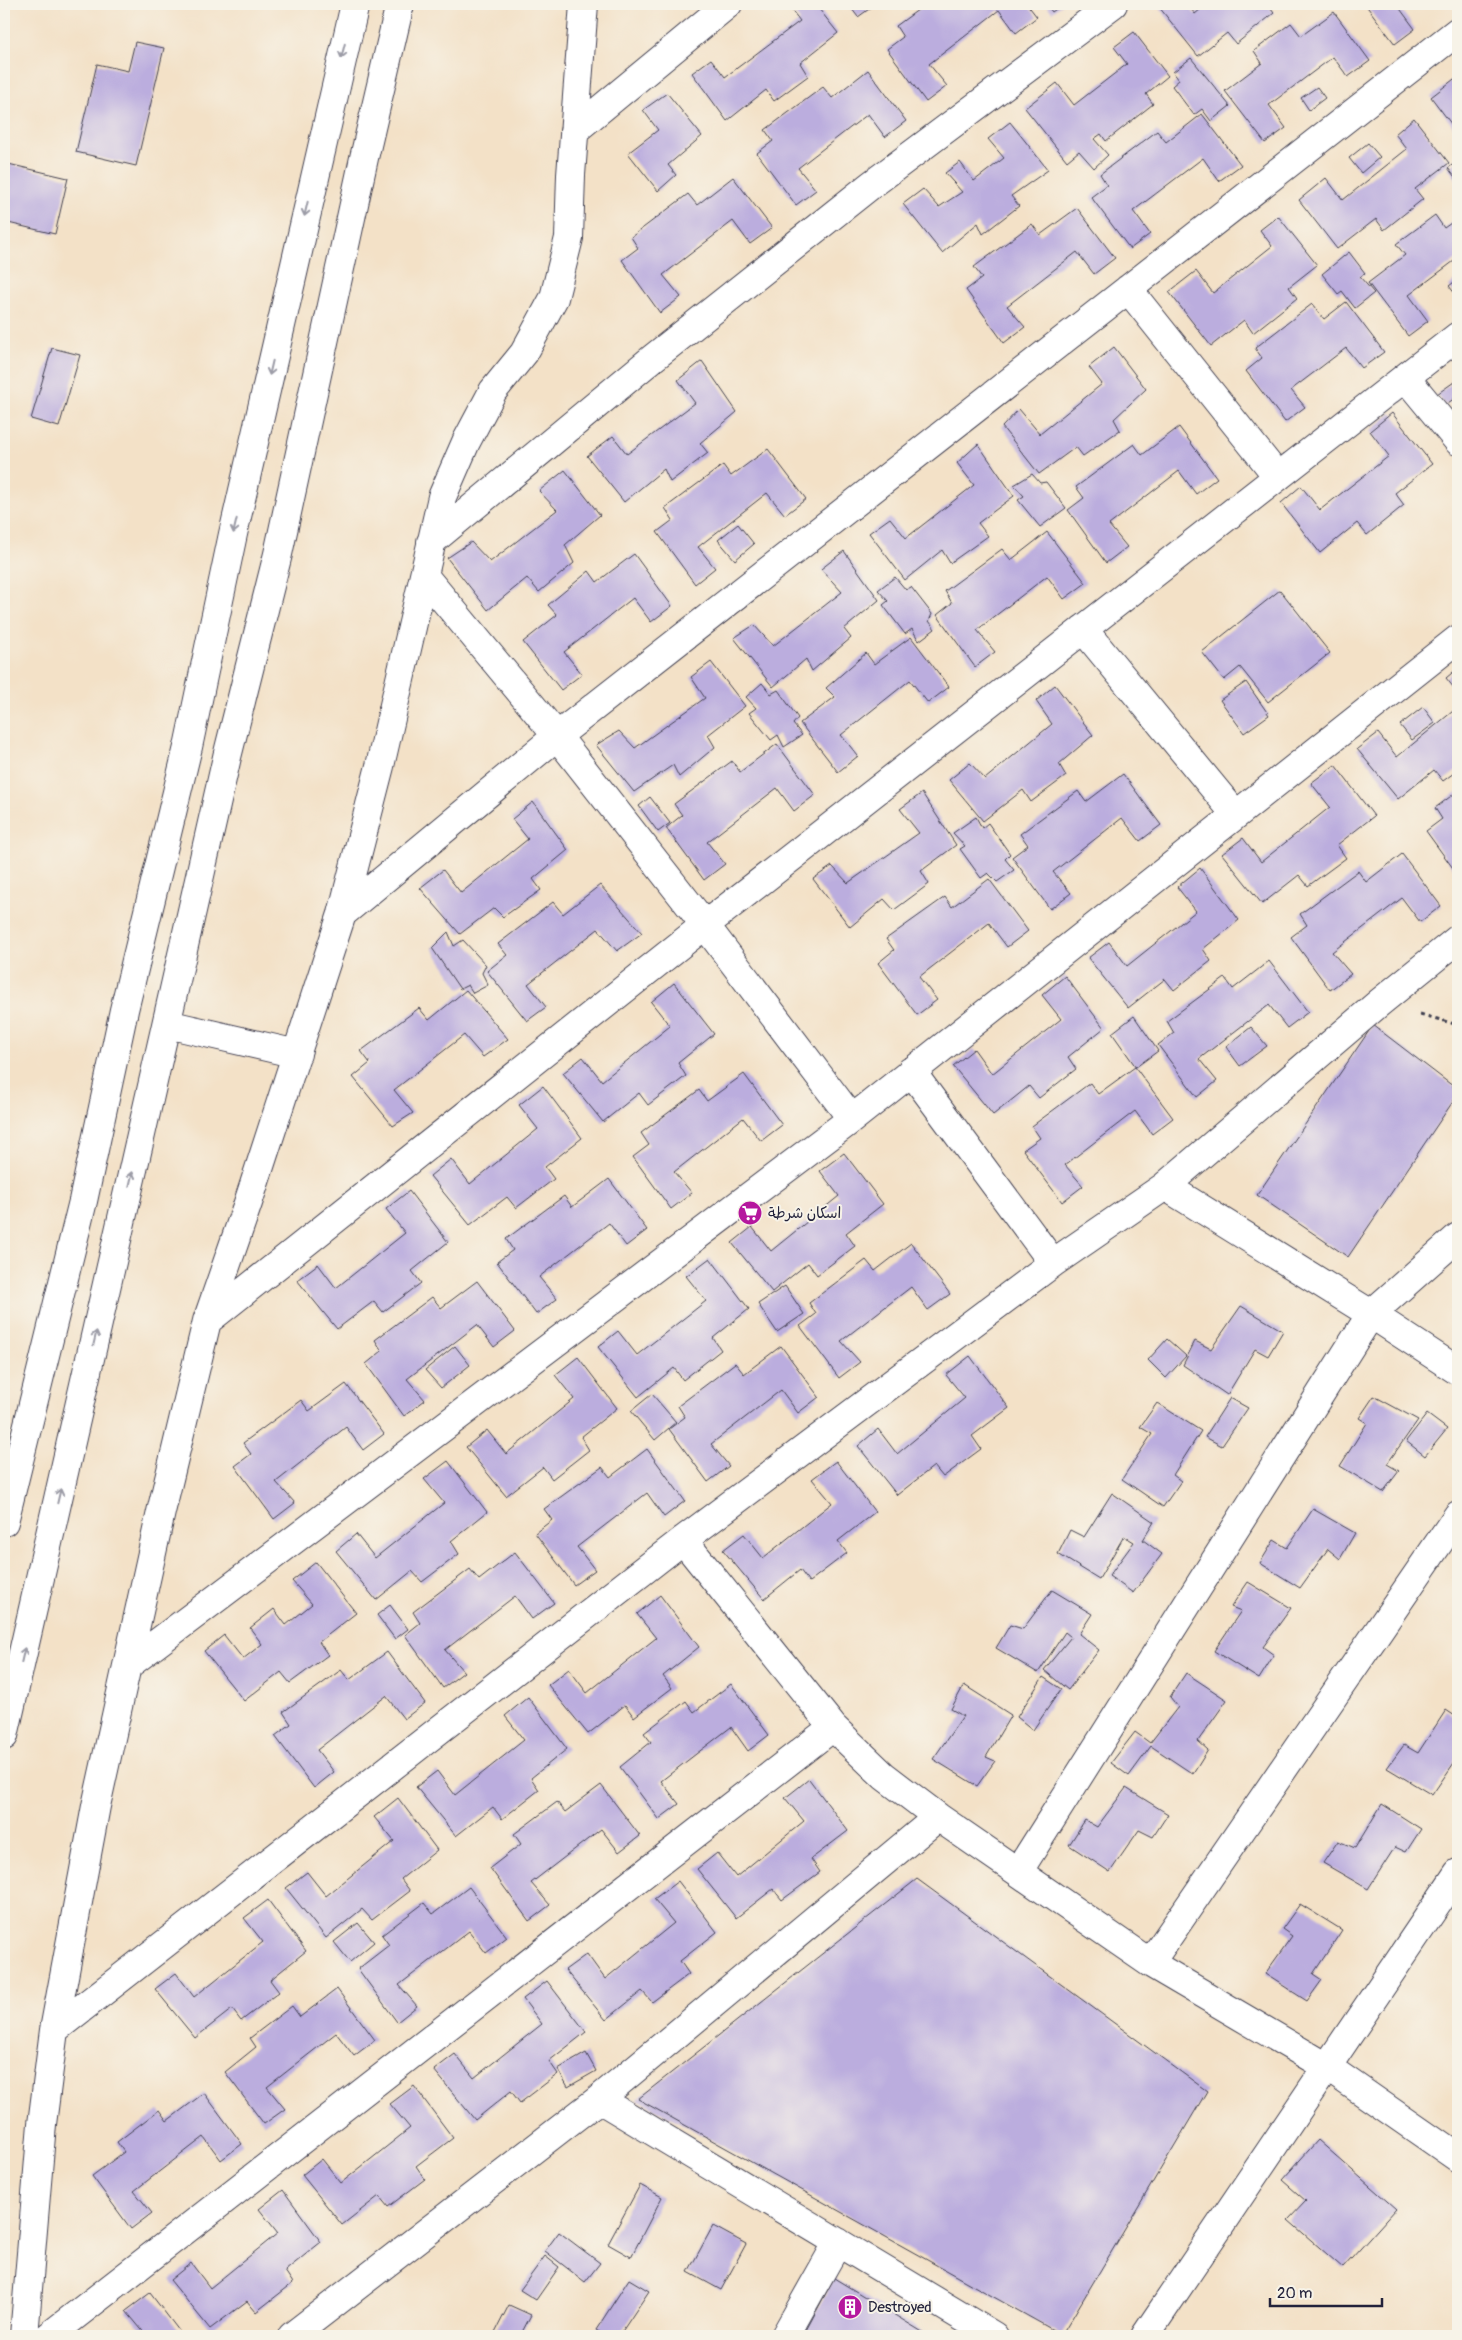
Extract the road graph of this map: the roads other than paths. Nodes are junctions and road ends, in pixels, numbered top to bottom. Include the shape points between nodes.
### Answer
1 (355, 4) edge
2 (400, 4) edge
3 (584, 4) edge
4 (728, 4) edge
5 (1114, 4) edge
6 (1458, 31) edge
7 (574, 131) junction
8 (1128, 289) junction
9 (1458, 336) edge
10 (1406, 378) junction
11 (1458, 441) edge
12 (1278, 477) junction
13 (431, 542) junction
14 (425, 578) junction
15 (1083, 629) junction
16 (1458, 640) edge
17 (557, 736) junction
18 (1236, 815) junction
19 (342, 914) junction
20 (705, 925) junction
21 (1458, 939) edge
22 (167, 1024) junction
23 (297, 1054) junction
24 (911, 1071) junction
25 (852, 1119) junction
26 (1164, 1186) junction
27 (1458, 1237) edge
28 (1053, 1263) junction
29 (1371, 1314) junction
30 (207, 1321) junction
31 (1458, 1371) edge
32 (1458, 1515) edge
33 (4, 1522) edge
34 (683, 1540) junction
35 (128, 1665) junction
36 (833, 1727) junction
37 (4, 1736) edge
38 (938, 1817) junction
39 (1018, 1872) junction
40 (1458, 1873) edge
41 (1150, 1963) junction
42 (54, 2030) junction
43 (1327, 2067) junction
44 (599, 2099) junction
45 (1458, 2158) edge
46 (838, 2242) junction
47 (24, 2336) edge
48 (49, 2336) edge
49 (292, 2336) edge
50 (785, 2336) edge
51 (994, 2336) edge
52 (1145, 2336) edge

1 -> 33 main road via 237,515 188,747 124,1010 83,1201
2 - 22 main road via 278,554 225,766
3 - 7 main road
4 - 7 main road
5 - 13 main road via 871,185 653,358
6 - 8 main road
7 - 13 main road via 569,238 554,298 524,353 493,391 466,442 442,497
8 - 12 main road
8 - 17 main road
9 - 10 main road
10 - 11 main road
10 - 12 main road
12 - 15 main road
13 - 14 main road
14 - 17 main road
14 - 19 main road
15 - 18 main road
15 - 20 main road
16 - 18 main road
17 - 19 main road
17 - 20 main road
18 - 24 main road
19 - 23 main road
20 - 25 main road
20 - 30 main road
21 - 26 main road via 1379,1002
22 - 23 main road
37 -> 22 main road
23 - 30 main road
24 - 25 main road
24 - 28 main road
25 - 35 main road
26 - 28 main road
26 - 29 main road
27 - 29 main road
28 - 34 main road
29 - 31 main road
29 - 39 main road
30 - 35 main road
32 - 41 main road
34 - 36 main road
34 - 42 main road
35 - 42 main road via 96,1806
36 - 38 main road via 884,1776
36 - 48 main road
38 - 39 main road
38 - 44 main road
39 - 41 main road
40 - 43 main road
41 - 43 main road
42 - 47 main road via 42,2124
43 - 45 main road
43 - 52 main road
44 - 46 main road
44 - 49 main road
46 - 50 main road
46 - 51 main road

